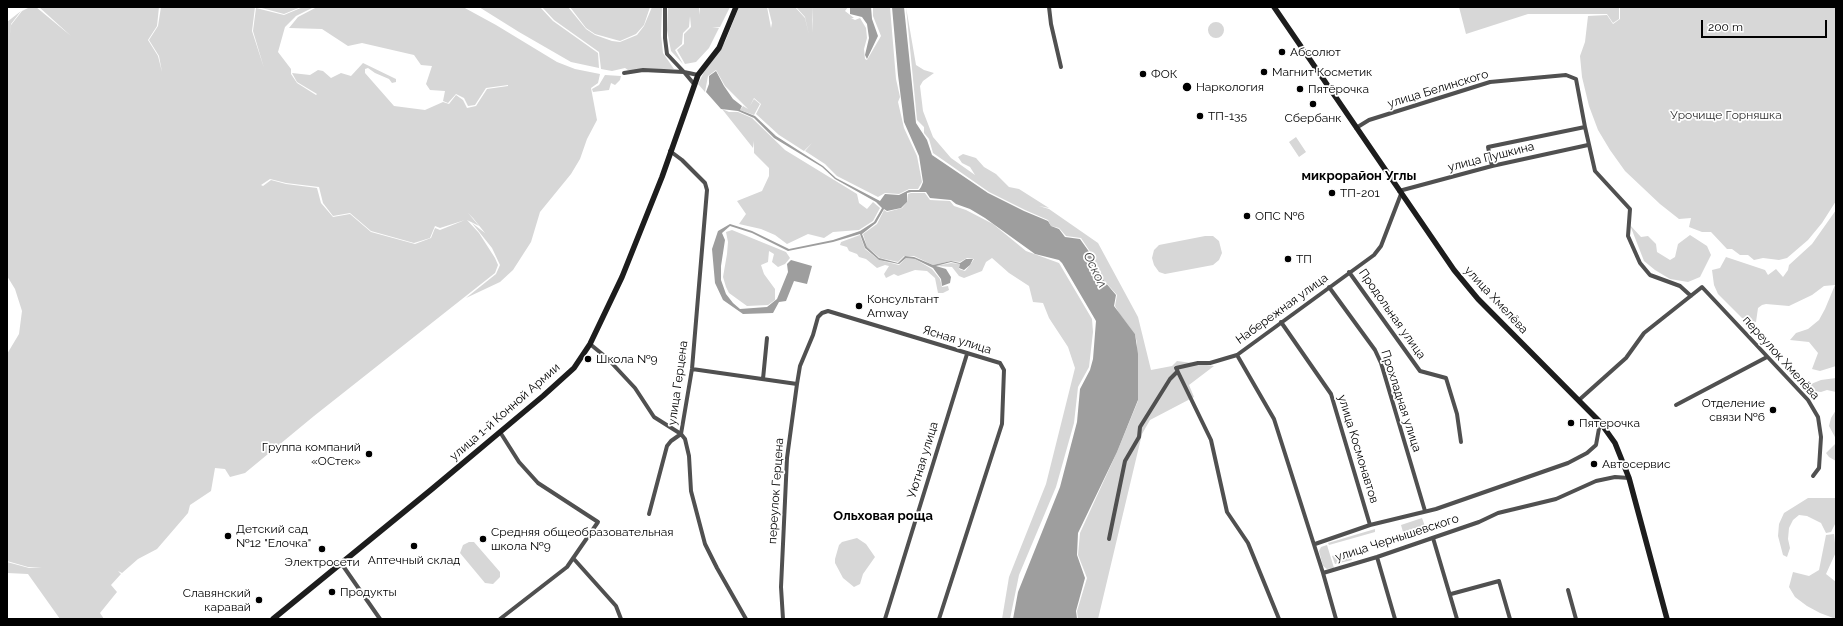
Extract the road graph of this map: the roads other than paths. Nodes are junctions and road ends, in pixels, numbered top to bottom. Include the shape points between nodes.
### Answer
1 (666, 7) edge
2 (736, 7) edge
3 (1049, 7) edge
4 (1274, 7) edge
5 (1061, 67) dead end
6 (684, 72) junction
7 (624, 73) dead end
8 (698, 76) junction
9 (694, 84) junction
10 (1584, 127) junction
11 (1356, 128) junction
12 (1588, 144) junction
13 (670, 151) junction
14 (1492, 166) junction
15 (1400, 193) junction
16 (1349, 272) junction
17 (1329, 287) junction
18 (1691, 296) junction
19 (1281, 322) junction
20 (767, 338) dead end
21 (590, 344) junction
22 (967, 354) junction
23 (1237, 354) junction
24 (1767, 357) junction
25 (800, 366) joint
26 (692, 369) junction
27 (1176, 370) junction
28 (763, 379) junction
29 (797, 384) junction
30 (1579, 400) junction
31 (1676, 405) dead end
32 (1600, 422) junction
33 (500, 432) junction
34 (681, 434) junction
35 (1461, 442) dead end
36 (1814, 476) dead end
37 (1629, 478) junction
38 (1425, 510) junction
39 (649, 514) dead end
40 (1370, 525) junction
41 (1433, 538) junction
42 (1109, 539) dead end
43 (1315, 544) junction
44 (1377, 557) junction
45 (573, 558) junction
46 (341, 563) junction
47 (1323, 573) junction
48 (1568, 590) dead end
49 (1451, 594) junction
50 (273, 619) edge
51 (380, 619) edge
52 (500, 619) edge
53 (621, 619) edge
54 (746, 619) edge
55 (783, 619) edge
56 (884, 619) edge
57 (939, 619) edge
58 (1279, 619) edge
59 (1336, 619) edge
60 (1395, 619) edge
61 (1457, 619) edge
62 (1510, 619) edge
63 (1576, 619) edge
64 (1667, 619) edge

1 - 6 street via 667,54
2 - 8 main road, улица 1-й Конной Армии via 719,48
3 - 5 street
4 - 11 main road, улица Хмелёва
6 - 7 street via 643,70
6 - 8 street
6 - 9 street
8 - 9 main road, улица 1-й Конной Армии
9 - 13 main road, улица 1-й Конной Армии
10 - 11 street, улица Белинского via 1576,79 1566,74 1490,82 1369,120
10 - 12 street
10 - 14 street via 1488,147
11 - 15 main road, улица Хмелёва
12 - 14 street, улица Пушкина
12 - 18 street via 1595,171 1630,210 1628,236 1640,263 1650,275 1680,286
13 - 21 main road, улица 1-й Конной Армии via 622,277
13 - 26 street, улица Герцена via 706,183 707,190
14 - 15 street, улица Пушкина
15 - 16 street, Набережная улица via 1381,246 1374,255
15 - 30 main road, улица Хмелёва via 1478,300
16 - 17 street, Набережная улица
16 - 35 street, Продольная улица via 1420,371 1446,378 1457,414
17 - 19 street, Набережная улица
17 - 38 street, Прохладная улица via 1375,350 1381,363
18 - 24 street, переулок Хмелёва via 1702,287
18 - 30 street via 1644,333 1626,358
19 - 23 street, Набережная улица
19 - 40 street, улица Космонавтов via 1331,394
20 - 28 street
21 - 33 main road, улица 1-й Конной Армии via 574,368
21 - 34 street via 635,388 654,417
22 - 25 street, Ясная улица via 828,312 818,317
22 - 56 street, Уютная улица
22 - 57 street, Ясная улица via 1000,363 1004,370 1002,424
23 - 27 street
23 - 43 street, Набережная улица via 1274,419
24 - 31 street
24 - 36 street, переулок Хмелёва via 1808,400 1818,417 1821,437 1819,468
25 - 29 street, переулок Герцена
26 - 28 street
26 - 34 street, улица Герцена
27 - 42 street via 1140,427 1139,437 1125,461
27 - 58 street via 1211,440 1227,512 1248,543
28 - 29 street
29 - 55 street, переулок Герцена via 786,458 781,587
30 - 32 main road, улица Хмелёва
32 - 37 main road, улица Хмелёва via 1620,453
32 - 38 street, улица Чернышевского via 1596,445 1587,453 1554,468 1436,509
33 - 45 street via 519,462 534,479 598,522
33 - 46 main road, улица 1-й Конной Армии
34 - 39 street via 667,446
34 - 54 street, улица Герцена via 690,456 691,491 705,544
37 - 41 street, улица Чернышевского via 1615,477 1596,481 1556,499 1498,513
37 - 64 main road, улица Хмелёва
38 - 40 street, улица Чернышевского
40 - 43 street, улица Чернышевского
41 - 44 street, улица Чернышевского
41 - 49 street
43 - 47 street, улица Чернышевского
44 - 47 street, улица Чернышевского
44 - 60 street
45 - 52 street via 566,567
45 - 53 street via 616,606
46 - 50 main road, улица 1-й Конной Армии
46 - 51 street
47 - 59 street
48 - 63 street
49 - 61 street
49 - 62 street via 1500,581

